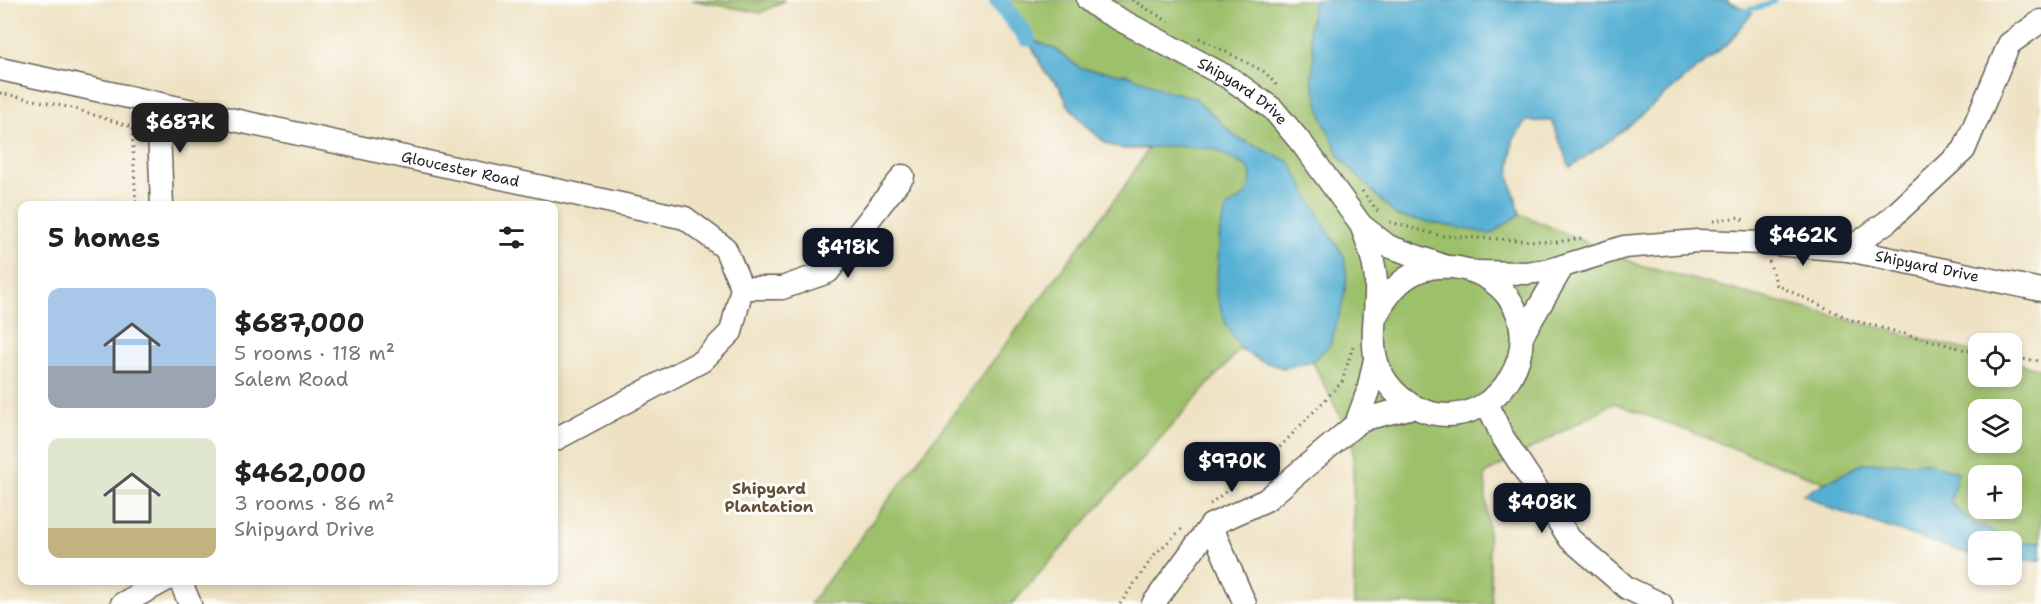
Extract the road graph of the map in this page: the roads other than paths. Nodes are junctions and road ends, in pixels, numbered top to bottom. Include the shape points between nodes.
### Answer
1 (1088, 0) edge
2 (2041, 21) edge
3 (0, 69) edge
4 (158, 105) junction
5 (903, 176) dead end
6 (162, 201) edge
7 (1361, 225) junction
8 (1848, 250) junction
9 (1443, 266) junction
10 (1563, 266) junction
11 (1475, 272) junction
12 (742, 288) junction
13 (2041, 290) edge
14 (1376, 316) junction
15 (1522, 336) junction
16 (1375, 359) junction
17 (1487, 403) junction
18 (1413, 407) junction
19 (1356, 424) junction
20 (558, 438) edge
21 (1202, 518) junction
22 (157, 585) edge
23 (182, 585) edge
24 (122, 604) edge
25 (190, 604) edge
26 (1152, 604) edge
27 (1245, 604) edge
28 (1661, 604) edge

1 - 7 street, Shipyard Drive via 1231,79 1273,109
2 - 8 street via 2009,44 1964,150 1888,220
3 - 4 street, Gloucester Road
4 - 6 street
4 - 12 street, Gloucester Road via 685,218 725,248
5 - 12 street via 828,272 782,288
7 - 9 street, Shipyard Drive via 1388,246
7 - 14 street, Shipyard Drive via 1376,279
8 - 10 street, Shipyard Drive via 1698,241 1624,247
8 - 13 street, Shipyard Drive
9 - 11 street
9 - 14 street via 1402,281
10 - 11 street, Shipyard Drive via 1526,273
10 - 15 street
11 - 15 street via 1504,292
12 - 20 street via 731,332 702,361
14 - 16 street via 1372,338
15 - 17 street via 1518,362 1507,385
16 - 18 street via 1383,379
16 - 19 street
17 - 18 street via 1451,415
17 - 28 street via 1514,456 1570,539 1627,588
18 - 19 street
19 - 21 street via 1266,500
21 - 26 street
21 - 27 street
22 - 24 street
23 - 25 street

